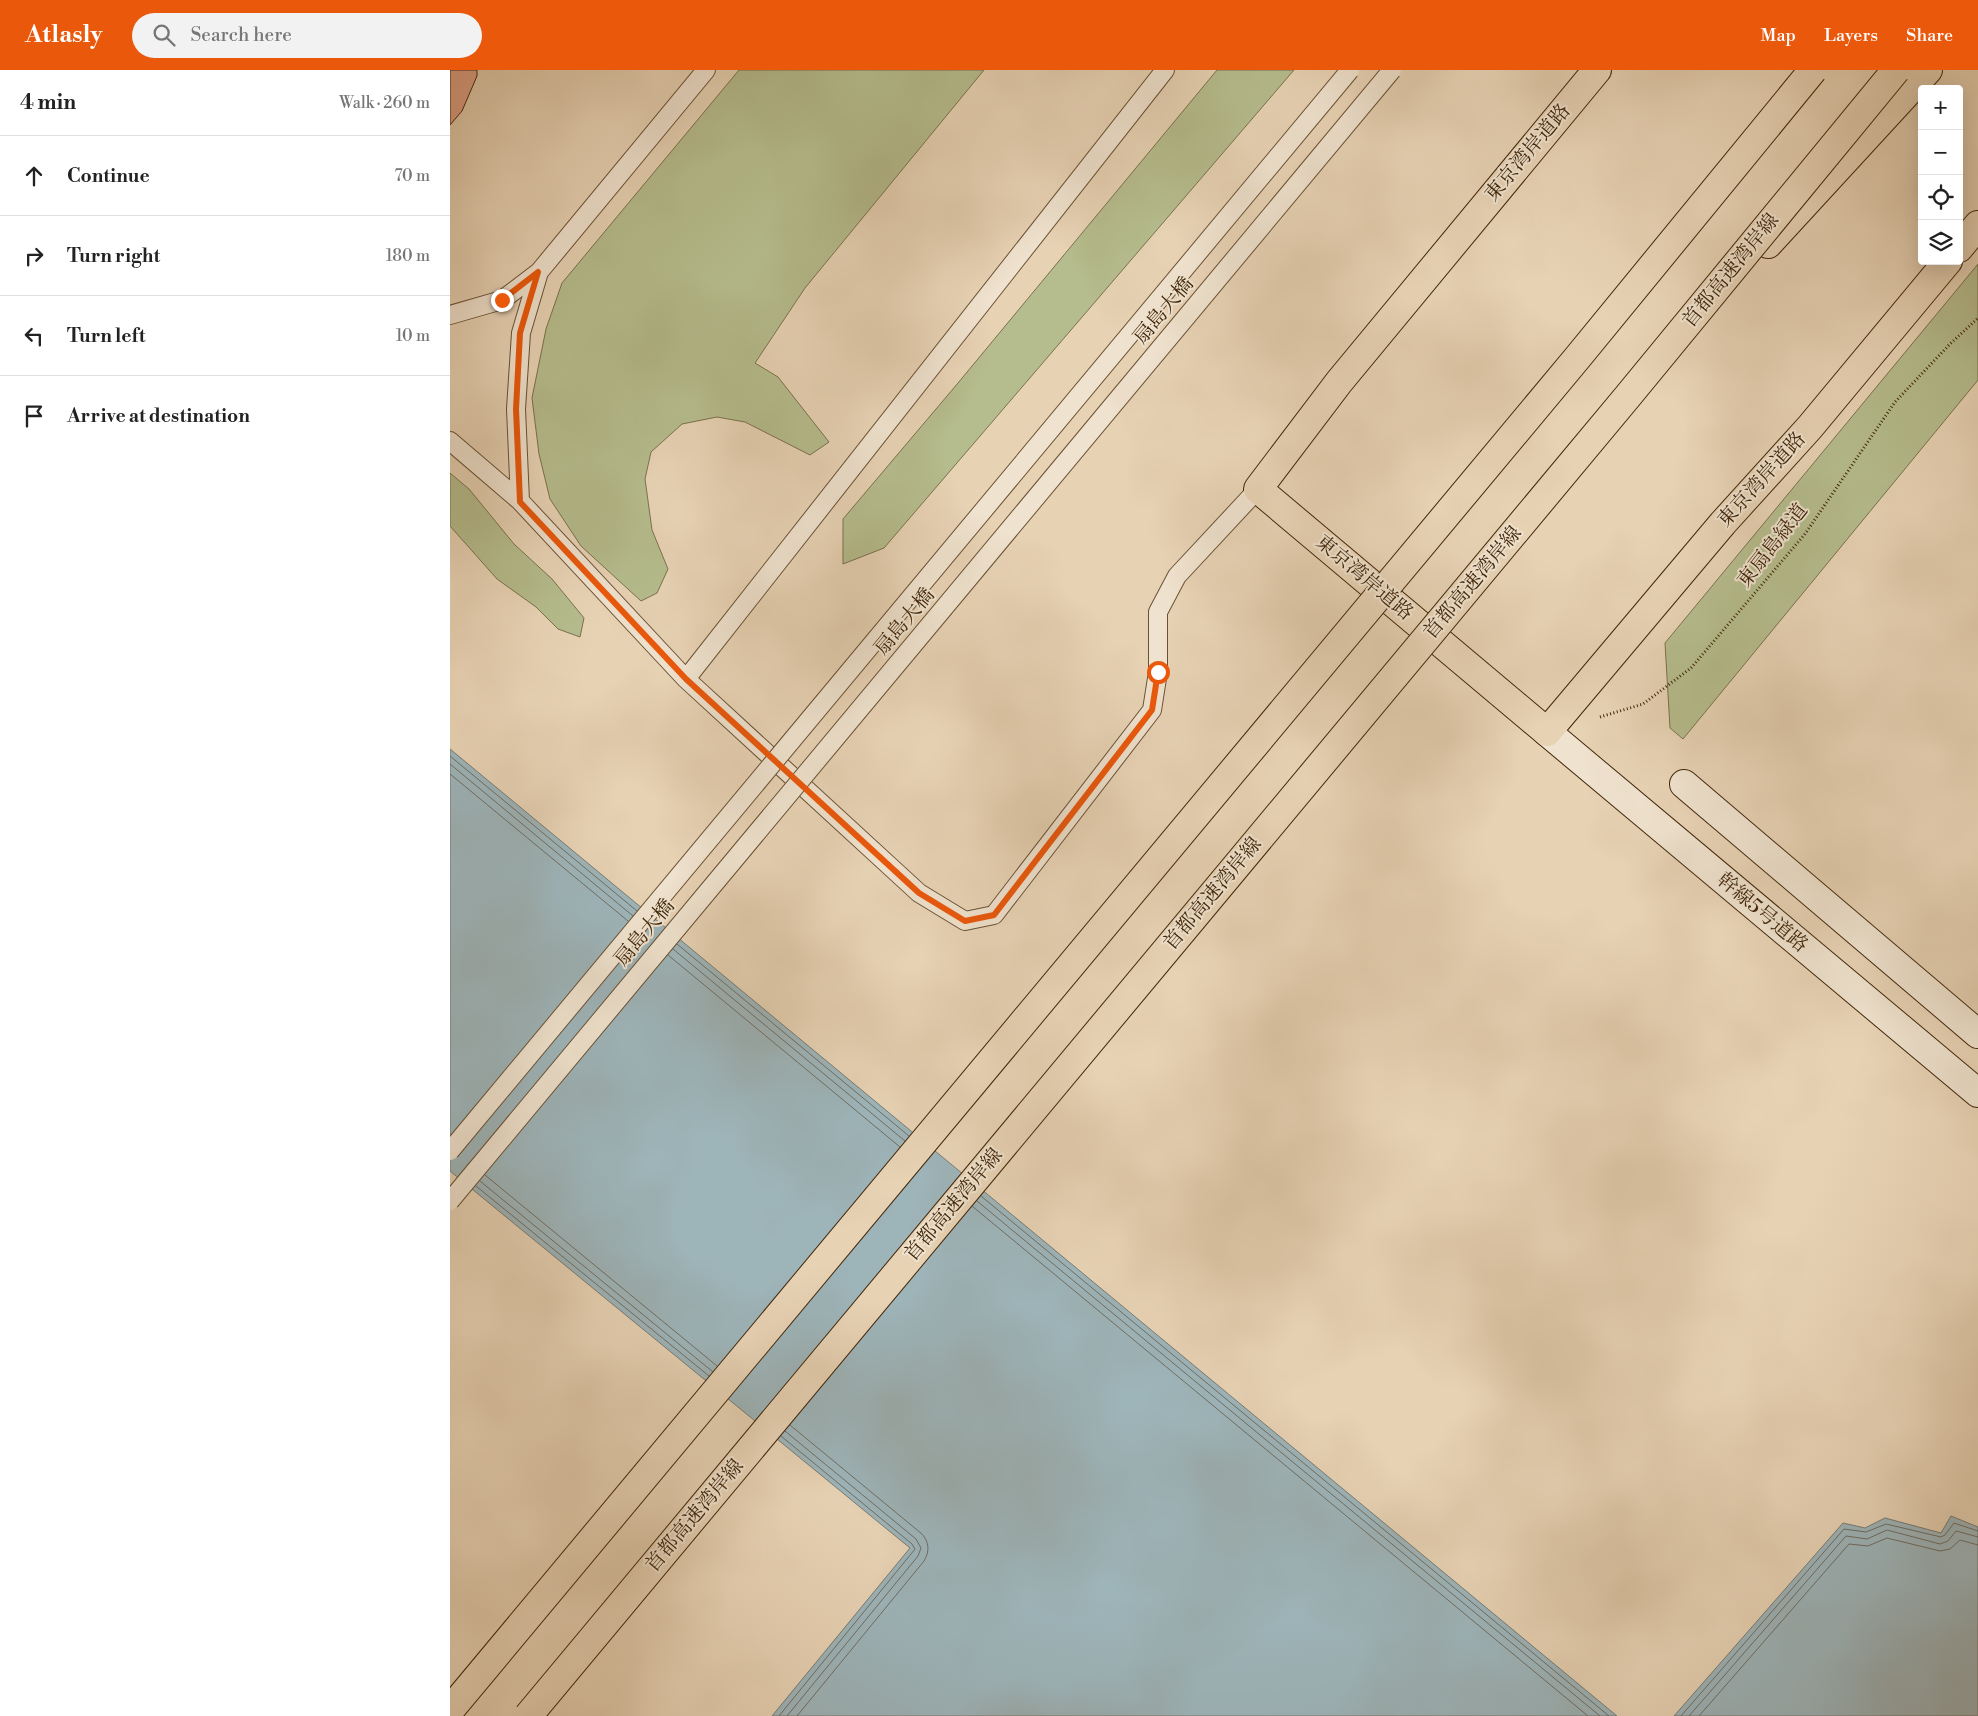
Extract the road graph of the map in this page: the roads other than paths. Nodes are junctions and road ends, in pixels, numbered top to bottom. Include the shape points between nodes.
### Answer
1 (706, 70) edge
2 (1165, 70) edge
3 (1350, 70) edge
4 (1392, 70) edge
5 (1597, 70) edge
6 (1813, 70) edge
7 (1896, 70) edge
8 (1928, 70) edge
9 (1978, 225) edge
10 (1963, 243) edge
11 (1945, 265) edge
12 (538, 272) junction
13 (450, 315) edge
14 (1628, 396) junction
15 (450, 441) edge
16 (1258, 489) junction
17 (520, 502) junction
18 (686, 679) junction
19 (1547, 732) junction
20 (1684, 784) dead end
21 (1978, 1034) edge
22 (1978, 1093) edge
23 (450, 1151) edge
24 (450, 1201) edge
25 (450, 1710) edge
26 (528, 1716) edge

1 - 12 lane
2 - 18 lane
3 - 23 lane, 扇島大橋, bridge
4 - 24 lane, 扇島大橋, bridge
5 - 16 highway, 東京湾岸道路 via 1339,382
6 - 25 highway, bridge via 1565,373
7 - 14 highway, 首都高速湾岸線, bridge
8 - 14 highway, bridge
9 - 10 highway
11 - 19 highway, 東京湾岸道路
12 - 13 lane via 502,300
12 - 17 lane via 520,333 516,409
14 - 26 highway, 首都高速湾岸線, bridge
15 - 17 lane
16 - 18 lane via 1177,576 1158,612 1158,672 1152,710 994,915 965,921 919,893
16 - 19 highway, 東京湾岸道路
17 - 18 lane
19 - 22 street, 幹線5号道路
20 - 21 street

